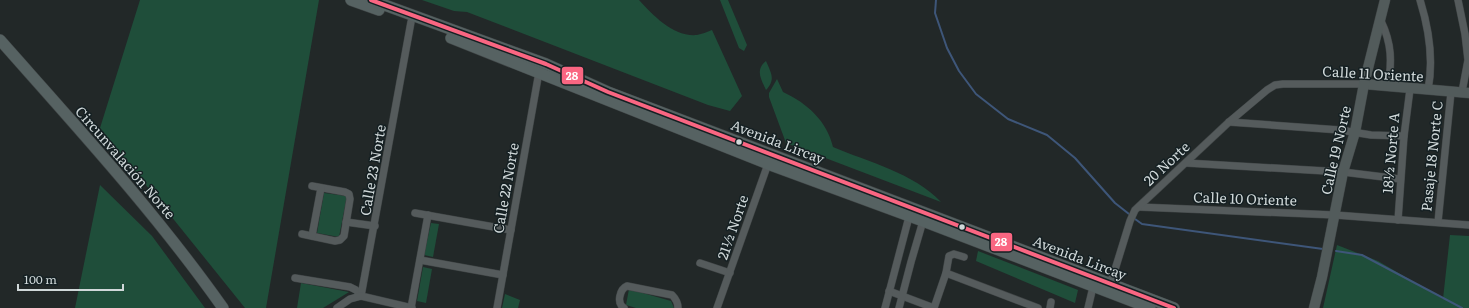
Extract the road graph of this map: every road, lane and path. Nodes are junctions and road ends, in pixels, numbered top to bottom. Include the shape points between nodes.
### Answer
1 (351, 0) edge
2 (371, 0) edge
3 (1420, 0) edge
4 (1458, 0) edge
5 (1383, 2) edge
6 (1381, 21) junction
7 (411, 22) junction
8 (0, 40) edge
9 (542, 68) junction
10 (1364, 84) junction
11 (1275, 85) joint
12 (1388, 87) junction
13 (1410, 89) junction
14 (1428, 90) junction
15 (1451, 92) junction
16 (1466, 92) edge
17 (1229, 122) junction
18 (1355, 132) junction
19 (1404, 136) junction
20 (770, 159) junction
21 (1186, 163) junction
22 (1343, 172) junction
23 (1400, 179) junction
24 (312, 186) dead end
25 (321, 188) junction
26 (1139, 207) junction
27 (910, 212) junction
28 (415, 213) dead end
29 (428, 215) junction
30 (1334, 215) junction
31 (1398, 220) junction
32 (923, 221) junction
33 (346, 222) junction
34 (1438, 222) junction
35 (1469, 224) edge
36 (375, 226) junction
37 (511, 230) junction
38 (302, 234) dead end
39 (312, 236) junction
40 (902, 244) junction
41 (914, 248) junction
42 (964, 257) dead end
43 (420, 260) junction
44 (700, 263) dead end
45 (730, 273) junction
46 (946, 273) junction
47 (503, 275) junction
48 (295, 278) dead end
49 (1108, 284) junction
50 (1093, 287) junction
51 (889, 291) junction
52 (361, 296) junction
53 (902, 296) junction
54 (222, 308) edge
55 (337, 308) edge
56 (412, 308) edge
57 (497, 308) edge
58 (624, 308) edge
59 (678, 308) edge
60 (718, 308) edge
61 (885, 308) edge
62 (899, 308) edge
63 (1038, 308) edge
64 (1088, 308) edge
65 (1150, 308) edge
66 (1174, 308) edge
67 (1314, 308) edge

1 - 7 main road, Avenida Lircay
2 - 9 main road, Avenida Lircay
3 - 14 street via 1430,48 1431,71
4 - 16 street via 1464,22 1468,60
5 - 6 main road, Calle 19 Norte
6 - 10 main road, Calle 19 Norte
6 - 12 street via 1390,52
7 - 9 main road, Avenida Lircay
7 - 36 street, Calle 23 Norte
8 - 54 main road, Circunvalación Norte via 135,193
9 - 20 main road, Avenida Lircay
9 - 37 street, Calle 22 Norte
10 - 11 street, Calle 11 Oriente
10 - 12 main road, Calle 11 Oriente
10 - 18 main road, Calle 19 Norte
11 - 17 street, 20 Norte
12 - 13 main road, Calle 11 Oriente
13 - 14 main road, Calle 11 Oriente
13 - 19 street, 18½ Norte A
14 - 15 main road, Calle 11 Oriente
15 - 16 main road, Calle 11 Oriente
15 - 34 street, Pasaje 18 Norte C
17 - 18 street
17 - 21 street, 20 Norte
18 - 19 street
18 - 22 main road, Calle 19 Norte
19 - 23 street, 18½ Norte A
20 - 27 main road, Avenida Lircay
20 - 45 street, 21½ Norte
21 - 22 street
21 - 26 street, 20 Norte
22 - 23 street
22 - 30 main road, Calle 19 Norte
23 - 31 street, 18½ Norte A
24 - 25 street
25 - 33 street via 349,194
25 - 39 street
26 - 30 street, Calle 10 Oriente
26 - 49 street, 20 Norte via 1130,221 1113,276
27 - 32 main road, Avenida Lircay
27 - 40 street
27 - 49 main road, Avenida Lircay
28 - 29 street
29 - 37 street
29 - 43 street
30 - 31 street, Calle 10 Oriente
30 - 67 main road, Calle 19 Norte
31 - 34 street, Calle 10 Oriente
32 - 41 street
32 - 50 main road, Avenida Lircay
33 - 36 street
33 - 39 street via 344,236 340,240
34 - 35 street, Calle 10 Oriente
36 - 52 street, Calle 23 Norte
37 - 47 street, Calle 22 Norte
38 - 39 street
40 - 41 street
40 - 51 street
41 - 53 street
42 - 46 street via 951,254
43 - 47 street
43 - 56 street
44 - 45 street
45 - 60 street, 21½ Norte
46 - 53 street via 934,308
46 - 63 street
47 - 57 street, Calle 22 Norte
48 - 52 street via 350,287
49 - 66 main road, Avenida Lircay
50 - 64 street
50 - 65 main road, Avenida Lircay
51 - 53 street
51 - 61 street
52 - 55 street via 350,299
52 - 56 street
53 - 62 street
58 - 59 street via 619,302 622,291 627,286 672,295

